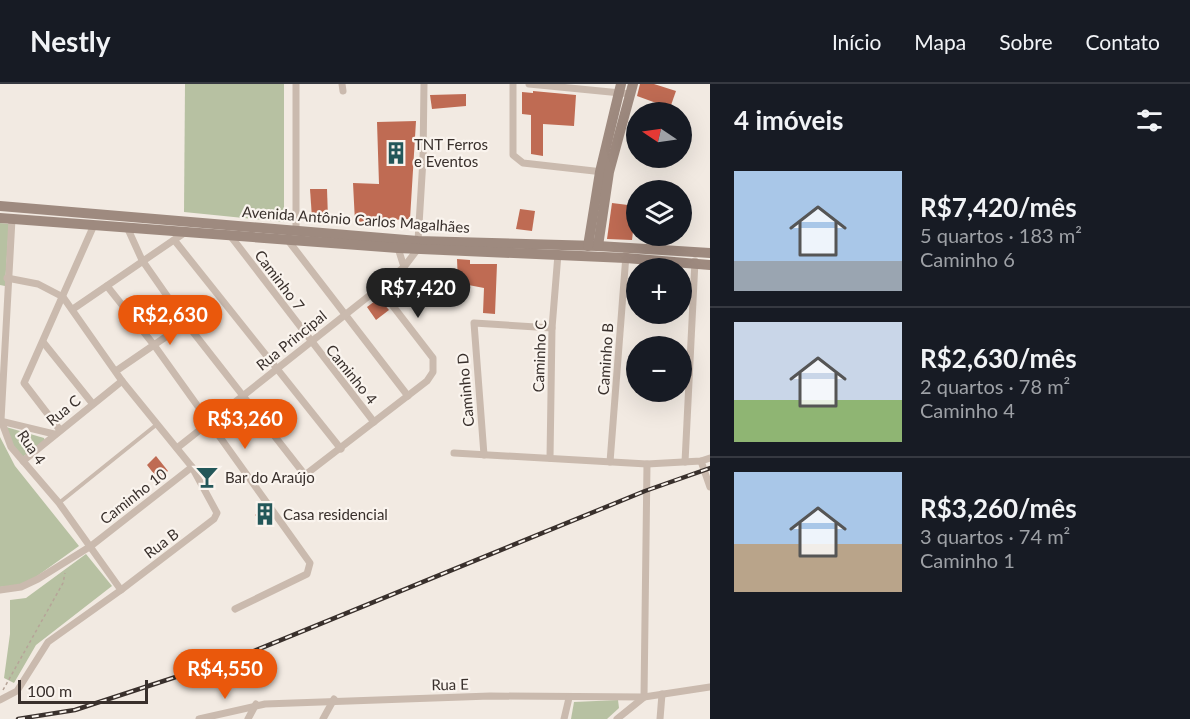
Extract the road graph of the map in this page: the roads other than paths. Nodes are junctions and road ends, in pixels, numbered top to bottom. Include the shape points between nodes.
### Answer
1 (296, 84) edge
2 (424, 84) edge
3 (513, 84) edge
4 (529, 84) edge
5 (626, 88) edge
6 (604, 172) junction
7 (0, 206) edge
8 (12, 213) junction
9 (0, 218) edge
10 (94, 225) junction
11 (128, 227) junction
12 (187, 231) junction
13 (229, 234) junction
14 (293, 236) junction
15 (174, 241) junction
16 (418, 245) junction
17 (593, 246) junction
18 (398, 248) junction
19 (559, 250) junction
20 (695, 252) junction
21 (626, 253) junction
22 (710, 253) edge
23 (142, 260) junction
24 (695, 264) junction
25 (710, 265) edge
26 (404, 267) junction
27 (7, 278) junction
28 (107, 286) junction
29 (379, 288) junction
30 (3, 293) edge
31 (63, 297) junction
32 (73, 309) junction
33 (344, 314) junction
34 (186, 323) junction
35 (552, 328) junction
36 (43, 342) junction
37 (309, 342) junction
38 (154, 345) junction
39 (277, 368) junction
40 (116, 372) junction
41 (122, 381) junction
42 (243, 396) junction
43 (408, 396) junction
44 (92, 403) junction
45 (1, 421) edge
46 (374, 422) junction
47 (209, 423) junction
48 (156, 425) junction
49 (57, 432) junction
50 (177, 448) junction
51 (341, 449) junction
52 (454, 453) dead end
53 (484, 455) junction
54 (550, 458) junction
55 (710, 458) edge
56 (23, 461) junction
57 (701, 461) junction
58 (610, 462) junction
59 (685, 462) junction
60 (647, 464) junction
61 (192, 467) junction
62 (710, 483) edge
63 (59, 503) junction
64 (91, 546) junction
65 (0, 590) edge
66 (121, 590) junction
67 (235, 609) dead end
68 (710, 687) edge
69 (662, 694) junction
70 (644, 697) junction
71 (569, 698) junction
72 (334, 699) junction
73 (0, 700) edge
74 (256, 704) junction
75 (199, 719) edge
76 (248, 719) edge
77 (323, 719) edge
78 (564, 719) edge
79 (617, 719) edge
80 (660, 719) edge

1 - 14 street
2 - 16 street
3 - 6 street via 516,159
4 - 5 street
5 - 6 main road
6 - 17 main road
7 - 8 main road, Avenida Antônio Carlos Magalhães
8 - 9 main road, Avenida Antônio Carlos Magalhães
8 - 10 main road, Avenida Antônio Carlos Magalhães
8 - 14 main road, Avenida Antônio Carlos Magalhães
8 - 27 street, Rua 4
10 - 11 main road, Avenida Antônio Carlos Magalhães
10 - 31 street
11 - 12 main road, Avenida Antônio Carlos Magalhães
11 - 23 street
12 - 13 main road, Avenida Antônio Carlos Magalhães
12 - 15 street
13 - 14 main road, Avenida Antônio Carlos Magalhães
13 - 37 street, Caminho 7
14 - 16 main road, Avenida Antônio Carlos Magalhães
14 - 18 main road, Avenida Antônio Carlos Magalhães
14 - 33 street
15 - 23 street
15 - 39 street
16 - 18 main road, Avenida Antônio Carlos Magalhães
16 - 19 main road, Avenida Antônio Carlos Magalhães
16 - 26 street, Rua Principal
17 - 19 main road, Avenida Antônio Carlos Magalhães
17 - 21 main road, Avenida Antônio Carlos Magalhães
18 - 26 street
19 - 21 main road, Avenida Antônio Carlos Magalhães
19 - 35 street, Caminho C
20 - 21 main road, Avenida Antônio Carlos Magalhães
20 - 22 main road, Avenida Antônio Carlos Magalhães
20 - 24 street
21 - 24 main road, Avenida Antônio Carlos Magalhães
21 - 58 street, Caminho B
23 - 28 street
23 - 34 street
24 - 25 main road, Avenida Antônio Carlos Magalhães
24 - 59 street
26 - 29 street, Rua Principal
27 - 30 street, Rua 4
27 - 31 street via 38,284
28 - 32 street
28 - 38 street
29 - 33 street, Rua Principal
29 - 43 street via 435,362 431,376
30 - 45 street, Rua 4
31 - 32 street, Rua B
31 - 36 street
32 - 40 street, Rua B
33 - 37 street, Rua Principal
33 - 43 street
34 - 38 street
34 - 42 street
35 - 53 street, Caminho D via 474,323
35 - 54 street, Caminho C
36 - 44 street
36 - 49 street via 24,385
37 - 39 street, Rua Principal
37 - 46 street, Caminho 4
38 - 40 street
38 - 47 street
39 - 42 street, Rua Principal
39 - 51 street
40 - 41 street, Rua B
41 - 44 street, Rua C
41 - 48 street, Rua B
42 - 47 street, Rua Principal
42 - 51 street via 305,475
43 - 46 street
44 - 49 street, Rua C
45 - 49 street
45 - 56 street, Rua 4
46 - 51 street
47 - 50 street, Rua Principal
47 - 67 street via 302,547 311,566 307,574
48 - 50 street, Rua B
48 - 63 lane
49 - 56 street, Rua C
50 - 61 street, Rua B
52 - 53 street
53 - 54 street
54 - 58 street
55 - 57 street
56 - 63 street, Rua 4
57 - 59 street
57 - 62 street
58 - 60 street
59 - 60 street
60 - 70 street
61 - 64 street, Caminho 10
61 - 66 street, Rua B via 217,516
63 - 64 street, Rua 4
64 - 65 street via 38,579
64 - 66 street, Rua 4
66 - 73 street, Rua B via 48,642 17,691
68 - 69 street, Rua E
69 - 70 street, Rua E
69 - 80 street
70 - 71 street, Rua E
70 - 79 street
71 - 72 street, Rua E
71 - 78 street
72 - 74 street, Rua E
72 - 77 street
74 - 75 street, Rua E
74 - 76 street

